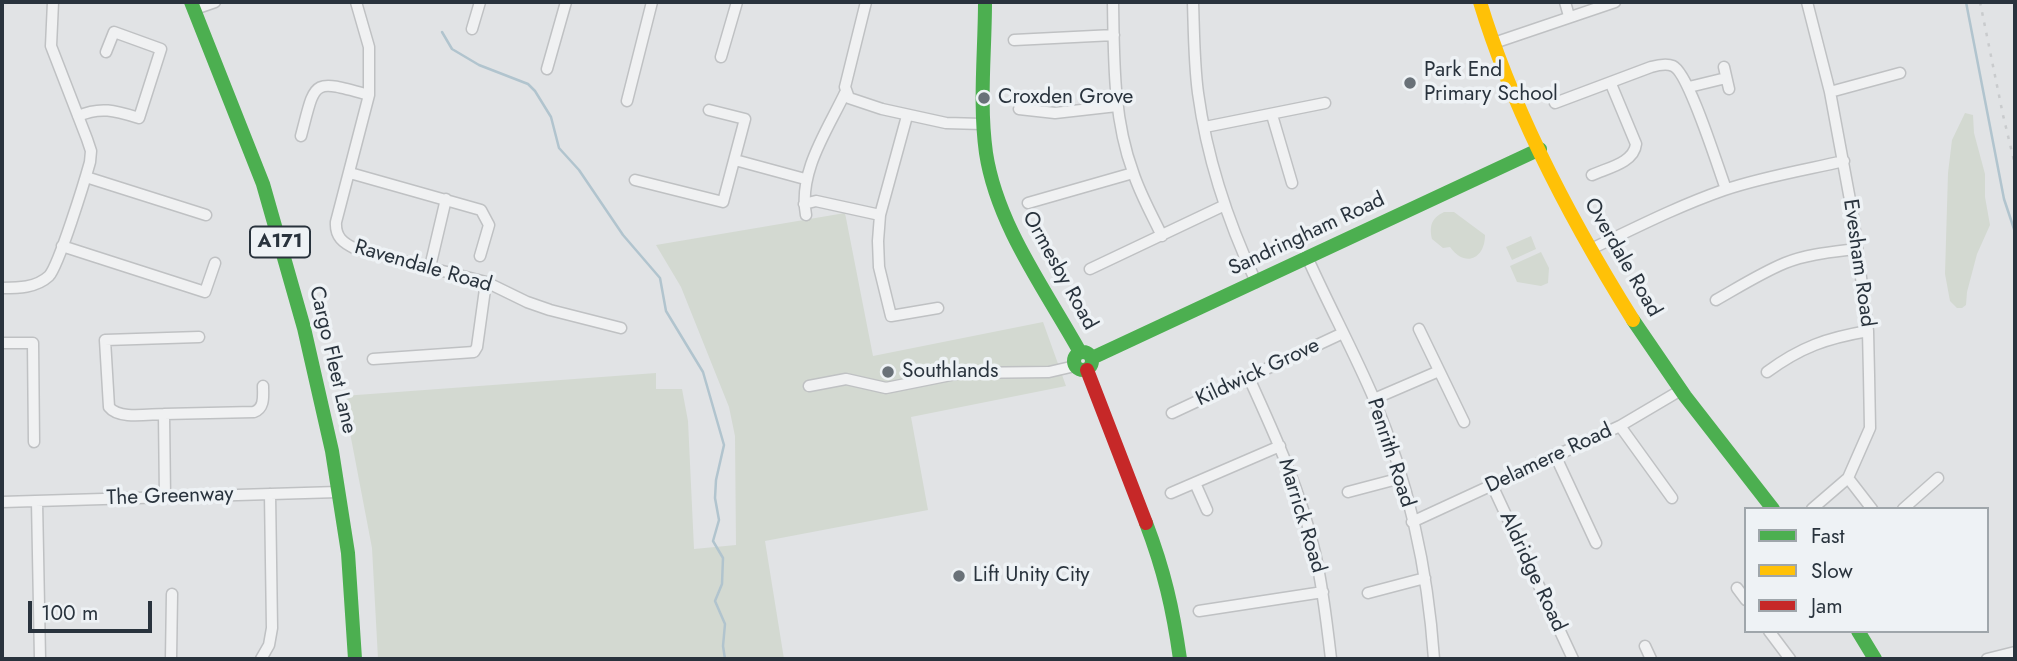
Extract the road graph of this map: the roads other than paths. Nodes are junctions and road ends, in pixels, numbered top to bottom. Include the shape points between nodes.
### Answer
1 (50, 2) edge
2 (63, 2) edge
3 (215, 2) edge
4 (356, 2) edge
5 (480, 2) edge
6 (566, 2) edge
7 (652, 2) edge
8 (737, 2) edge
9 (866, 2) edge
10 (985, 2) edge
11 (1113, 2) edge
12 (1193, 2) edge
13 (1480, 2) edge
14 (1565, 2) edge
15 (1615, 2) edge
16 (1807, 2) edge
17 (193, 6) edge
18 (1569, 16) junction
19 (472, 29) dead end
20 (1114, 35) junction
21 (1014, 40) dead end
22 (1493, 43) junction
23 (106, 52) dead end
24 (721, 57) dead end
25 (1724, 67) dead end
26 (547, 69) dead end
27 (1900, 73) dead end
28 (1611, 83) junction
29 (1689, 87) junction
30 (1830, 92) junction
31 (845, 93) junction
32 (369, 95) junction
33 (626, 102) dead end
34 (1325, 103) dead end
35 (1555, 103) dead end
36 (1117, 106) junction
37 (1019, 109) dead end
38 (709, 110) dead end
39 (1272, 115) junction
40 (79, 116) junction
41 (907, 116) junction
42 (982, 124) junction
43 (1205, 127) junction
44 (301, 136) dead end
45 (1540, 149) junction
46 (734, 160) junction
47 (1843, 161) junction
48 (349, 173) junction
49 (1133, 173) junction
50 (1592, 175) dead end
51 (86, 177) junction
52 (805, 179) junction
53 (635, 180) dead end
54 (1292, 184) dead end
55 (1726, 189) junction
56 (446, 199) junction
57 (1028, 203) dead end
58 (804, 204) junction
59 (1224, 205) junction
60 (206, 215) dead end
61 (806, 215) dead end
62 (880, 215) junction
63 (1162, 236) junction
64 (62, 246) junction
65 (1856, 248) junction
66 (1591, 249) junction
67 (480, 256) dead end
68 (1308, 259) junction
69 (215, 263) dead end
70 (430, 267) junction
71 (1090, 268) dead end
72 (486, 282) junction
73 (1256, 282) junction
74 (2, 288) edge
75 (1716, 300) dead end
76 (938, 309) dead end
77 (621, 328) dead end
78 (1419, 329) dead end
79 (1868, 331) junction
80 (1343, 333) junction
81 (198, 337) dead end
82 (2, 343) edge
83 (373, 359) dead end
84 (1084, 361) junction
85 (1439, 371) junction
86 (1768, 372) dead end
87 (1249, 378) junction
88 (263, 386) dead end
89 (810, 386) dead end
90 (1681, 390) junction
91 (1374, 399) junction
92 (1172, 413) dead end
93 (164, 414) junction
94 (1464, 422) dead end
95 (1620, 426) junction
96 (34, 442) dead end
97 (1280, 446) junction
98 (1555, 456) junction
99 (1401, 478) junction
100 (1848, 478) junction
101 (1938, 478) dead end
102 (1195, 483) junction
103 (1492, 485) junction
104 (338, 492) junction
105 (1348, 492) dead end
106 (1179, 493) dead end
107 (270, 494) junction
108 (165, 497) junction
109 (1672, 498) dead end
110 (37, 501) junction
111 (2, 502) edge
112 (1771, 507) edge
113 (1814, 507) edge
114 (1870, 507) edge
115 (1905, 507) edge
116 (1207, 510) dead end
117 (1412, 522) junction
118 (1596, 543) dead end
119 (1425, 578) junction
120 (1737, 588) dead end
121 (1323, 592) junction
122 (1368, 593) dead end
123 (172, 594) dead end
124 (1744, 597) edge
125 (1199, 611) dead end
126 (1770, 633) edge
127 (1859, 633) edge
128 (1645, 646) dead end
129 (2015, 652) edge
130 (40, 659) edge
131 (171, 659) edge
132 (261, 659) edge
133 (355, 659) edge
134 (1180, 659) edge
135 (1331, 659) edge
136 (1434, 659) edge
137 (1573, 659) edge
138 (1651, 659) edge
139 (1790, 659) edge
140 (1875, 659) edge
141 (1987, 659) edge

1 - 2 street
1 - 40 street via 51,46
3 - 17 street
4 - 32 street, Ravendale Road via 369,47
5 - 19 street
6 - 26 street
7 - 33 street
8 - 24 street
9 - 31 street
10 - 42 street, Ormesby Road
11 - 20 street
12 - 43 street via 1198,93
13 - 22 street, Overdale Road
14 - 18 street
15 - 18 street
16 - 30 street, Evesham Road
17 - 104 street, Cargo Fleet Lane / A171 via 263,184 304,328
18 - 22 street
20 - 21 street
20 - 36 street
22 - 45 street, Overdale Road
23 - 40 street via 114,32 161,49 139,118 105,108
25 - 29 street via 1728,84
27 - 30 street
28 - 29 street via 1667,64 1680,71
28 - 35 street
28 - 50 street via 1636,151
29 - 55 street
30 - 47 street, Evesham Road
31 - 41 street via 856,102
31 - 52 street
32 - 44 street via 331,85 317,89
32 - 48 street, Ravendale Road
34 - 39 street
36 - 37 street via 1055,113
36 - 49 street
38 - 46 street via 745,119
39 - 43 street
39 - 54 street
40 - 51 street via 91,151
41 - 42 street via 946,124
41 - 62 street
42 - 84 street, Ormesby Road via 987,158 1014,240
43 - 59 street
45 - 66 street, Overdale Road
45 - 68 street, Sandringham Road
46 - 52 street
46 - 53 street via 723,202
47 - 55 street
47 - 65 street, Evesham Road
48 - 56 street
48 - 70 street, Ravendale Road via 335,229 340,239 356,249
49 - 57 street
49 - 63 street
51 - 60 street
51 - 64 street
52 - 58 street
55 - 66 street
56 - 67 street via 481,209 486,216 489,225
56 - 70 street
58 - 61 street
58 - 62 street via 816,201
59 - 63 street
59 - 73 street
62 - 76 street via 879,267 891,317
63 - 71 street
64 - 69 street via 205,292
64 - 74 street via 49,275 23,288
65 - 75 street via 1787,262
65 - 79 street, Evesham Road
66 - 90 street, Overdale Road
68 - 73 street, Sandringham Road
68 - 80 street, Penrith Road
70 - 72 street, Ravendale Road
72 - 77 street, Ravendale Road via 550,310
72 - 83 street via 474,352
73 - 84 street, Sandringham Road
78 - 85 street
79 - 86 street via 1810,345
79 - 100 street, Evesham Road via 1870,428
80 - 87 street, Kildwick Grove
80 - 91 street, Penrith Road
81 - 93 street via 105,341 112,411
82 - 96 street via 33,343
84 - 89 street via 1049,372 961,373 886,388 846,379
84 - 134 street, Ormesby Road via 1162,564
85 - 91 street
85 - 94 street
87 - 92 street, Kildwick Grove
87 - 97 street, Marrick Road
88 - 93 street via 263,404 258,411
90 - 95 street, Delamere Road
90 - 112 street, Overdale Road
91 - 99 street, Penrith Road
93 - 108 street
95 - 98 street, Delamere Road
95 - 109 street
97 - 102 street
97 - 121 street, Marrick Road via 1306,518
98 - 103 street, Delamere Road
98 - 118 street
99 - 105 street
99 - 117 street, Penrith Road
100 - 113 street, Evesham Road
100 - 114 street
101 - 115 street
102 - 106 street
102 - 116 street
103 - 117 street, Delamere Road
103 - 137 street, Aldridge Road
104 - 107 street, The Greenway
104 - 133 street, Cargo Fleet Lane / A171 via 348,553
107 - 108 street, The Greenway
107 - 132 street via 272,628
108 - 110 street, The Greenway
110 - 111 street, The Greenway
110 - 130 street
117 - 119 street, Penrith Road
119 - 122 street
119 - 136 street, Penrith Road
120 - 124 street
121 - 125 street
121 - 135 street, Marrick Road
123 - 131 street
126 - 139 street
127 - 140 street
128 - 138 street
129 - 141 street

